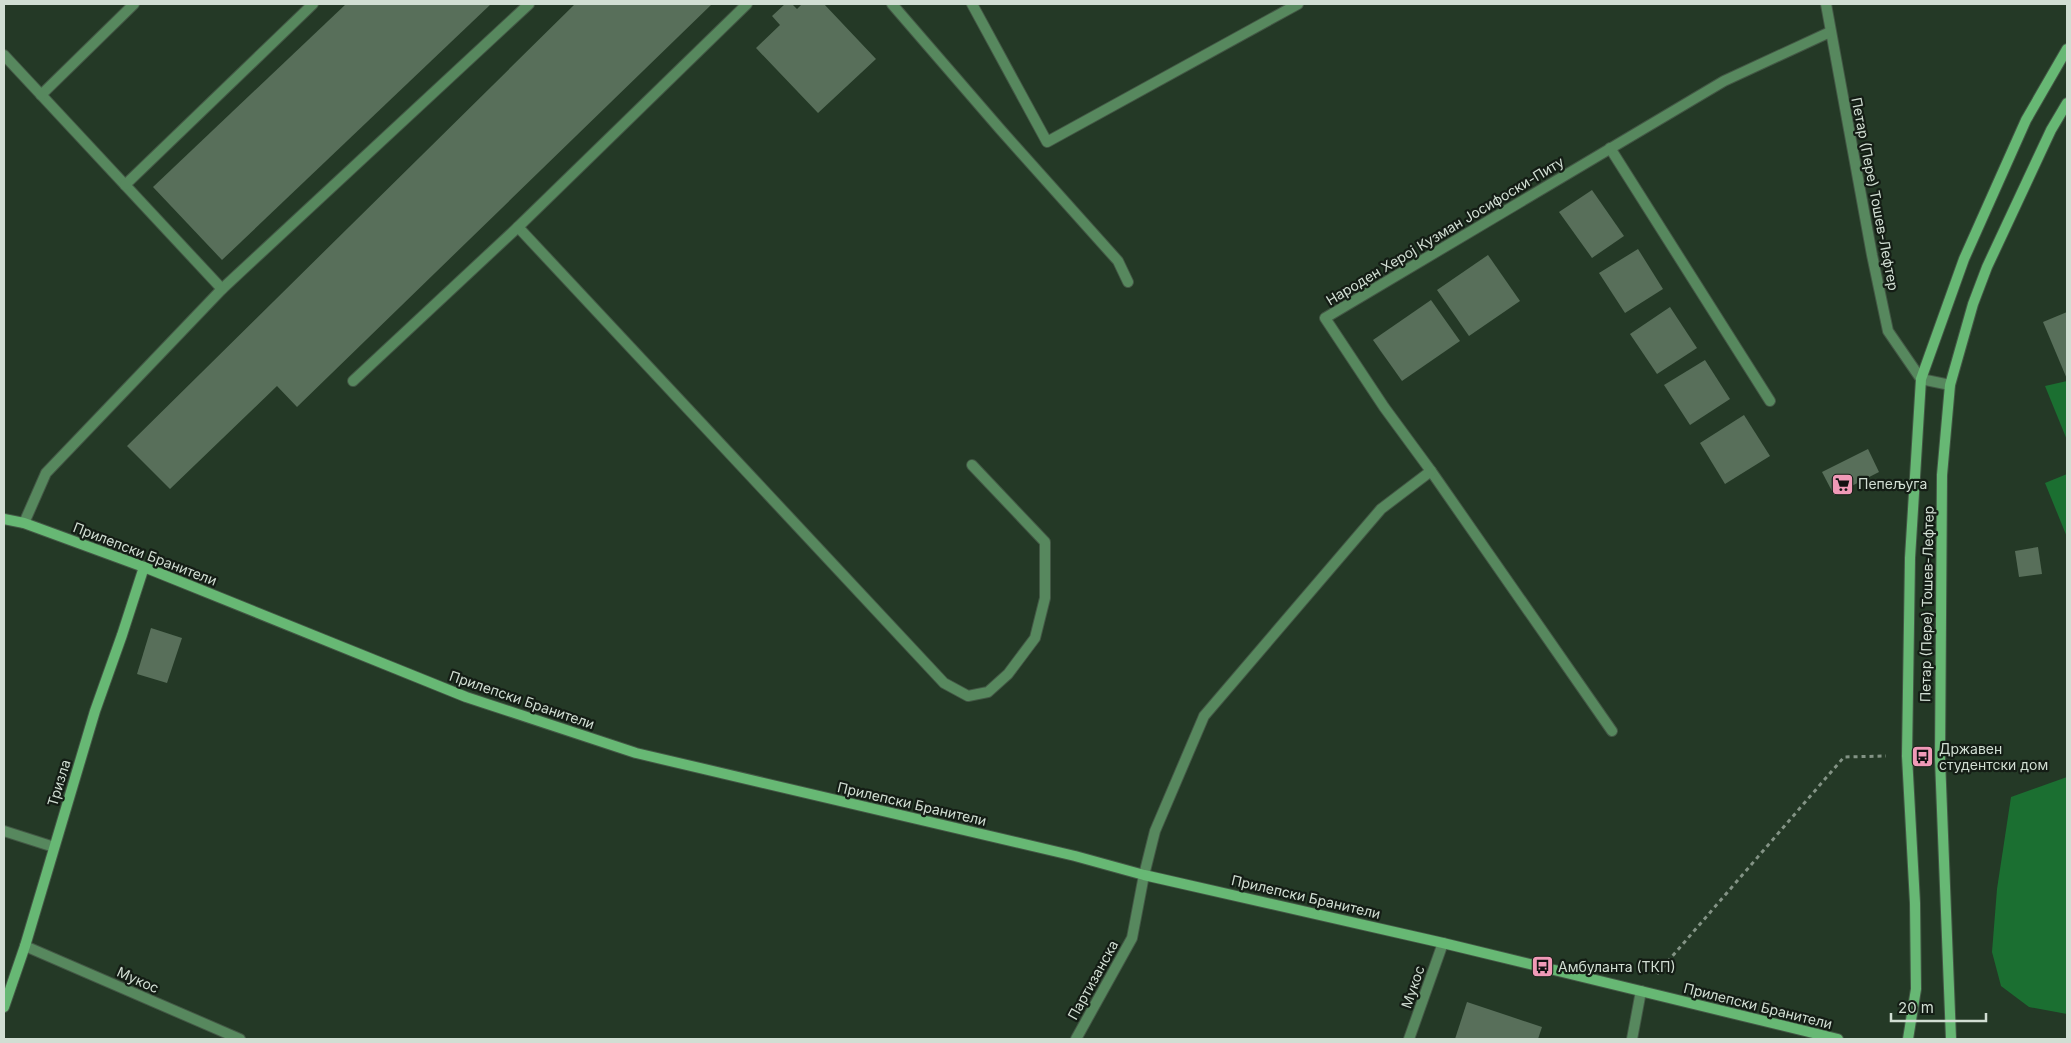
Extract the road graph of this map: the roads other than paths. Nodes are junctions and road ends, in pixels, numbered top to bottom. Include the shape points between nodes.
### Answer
1 (134, 4) edge
2 (313, 4) edge
3 (529, 4) edge
4 (747, 4) edge
5 (892, 4) edge
6 (972, 4) edge
7 (1298, 4) edge
8 (1826, 4) edge
9 (1830, 32) junction
10 (2067, 49) edge
11 (4, 55) edge
12 (41, 95) junction
13 (2067, 103) edge
14 (1610, 148) junction
15 (125, 185) junction
16 (518, 227) junction
17 (1128, 282) dead end
18 (222, 289) junction
19 (1921, 379) junction
20 (353, 381) dead end
21 (1950, 386) junction
22 (1770, 401) dead end
23 (972, 466) dead end
24 (1431, 471) junction
25 (4, 519) edge
26 (24, 523) junction
27 (144, 567) junction
28 (1612, 731) dead end
29 (4, 831) edge
30 (54, 847) junction
31 (1144, 874) junction
32 (1443, 943) junction
33 (25, 946) junction
34 (1642, 991) junction
35 (4, 1007) edge
36 (240, 1039) edge
37 (1076, 1039) edge
38 (1409, 1039) edge
39 (1632, 1039) edge
40 (1838, 1039) edge
41 (1908, 1039) edge
42 (1951, 1039) edge

1 - 12 street
2 - 15 street
3 - 18 street
4 - 16 street
5 - 17 street via 1118,261
6 - 7 street via 1047,142
8 - 9 street, Петар (Пере) Тошев-Лефтер
9 - 14 street, Народен Херој Кузман Јосифоски-Питу via 1724,81
9 - 19 street, Петар (Пере) Тошев-Лефтер via 1888,331
10 - 19 street, Петар (Пере) Тошев-Лефтер via 2026,120 1964,259
11 - 12 street
12 - 15 street
13 - 21 street, Петар (Пере) Тошев-Лефтер via 2051,130 1987,267
14 - 22 street
14 - 24 street, Народен Херој Кузман Јосифоски-Питу via 1325,318
15 - 18 street
16 - 20 street
16 - 23 street via 944,683 968,696 988,692 1008,674 1035,638 1045,598 1045,542
18 - 26 street via 46,472
19 - 21 street
19 - 41 street, Петар (Пере) Тошев-Лефтер via 1910,558 1907,756 1916,989
21 - 42 street, Петар (Пере) Тошев-Лефтер via 1942,475 1940,759
24 - 28 street, Народен Херој Кузман Јосифоски-Питу
24 - 31 street via 1381,509 1204,716 1155,831
25 - 26 street, Прилепски Бранители
26 - 27 street, Прилепски Бранители
27 - 30 street, Тризла via 95,711
27 - 31 street, Прилепски Бранители via 466,697 636,753
29 - 30 street
30 - 33 street, Тризла
31 - 32 street, Прилепски Бранители
31 - 37 street, Партизанска via 1132,938
32 - 34 street, Прилепски Бранители
32 - 38 street, Мукос
33 - 35 street, Тризла
33 - 36 street, Мукос
34 - 39 street
34 - 40 street, Прилепски Бранители

